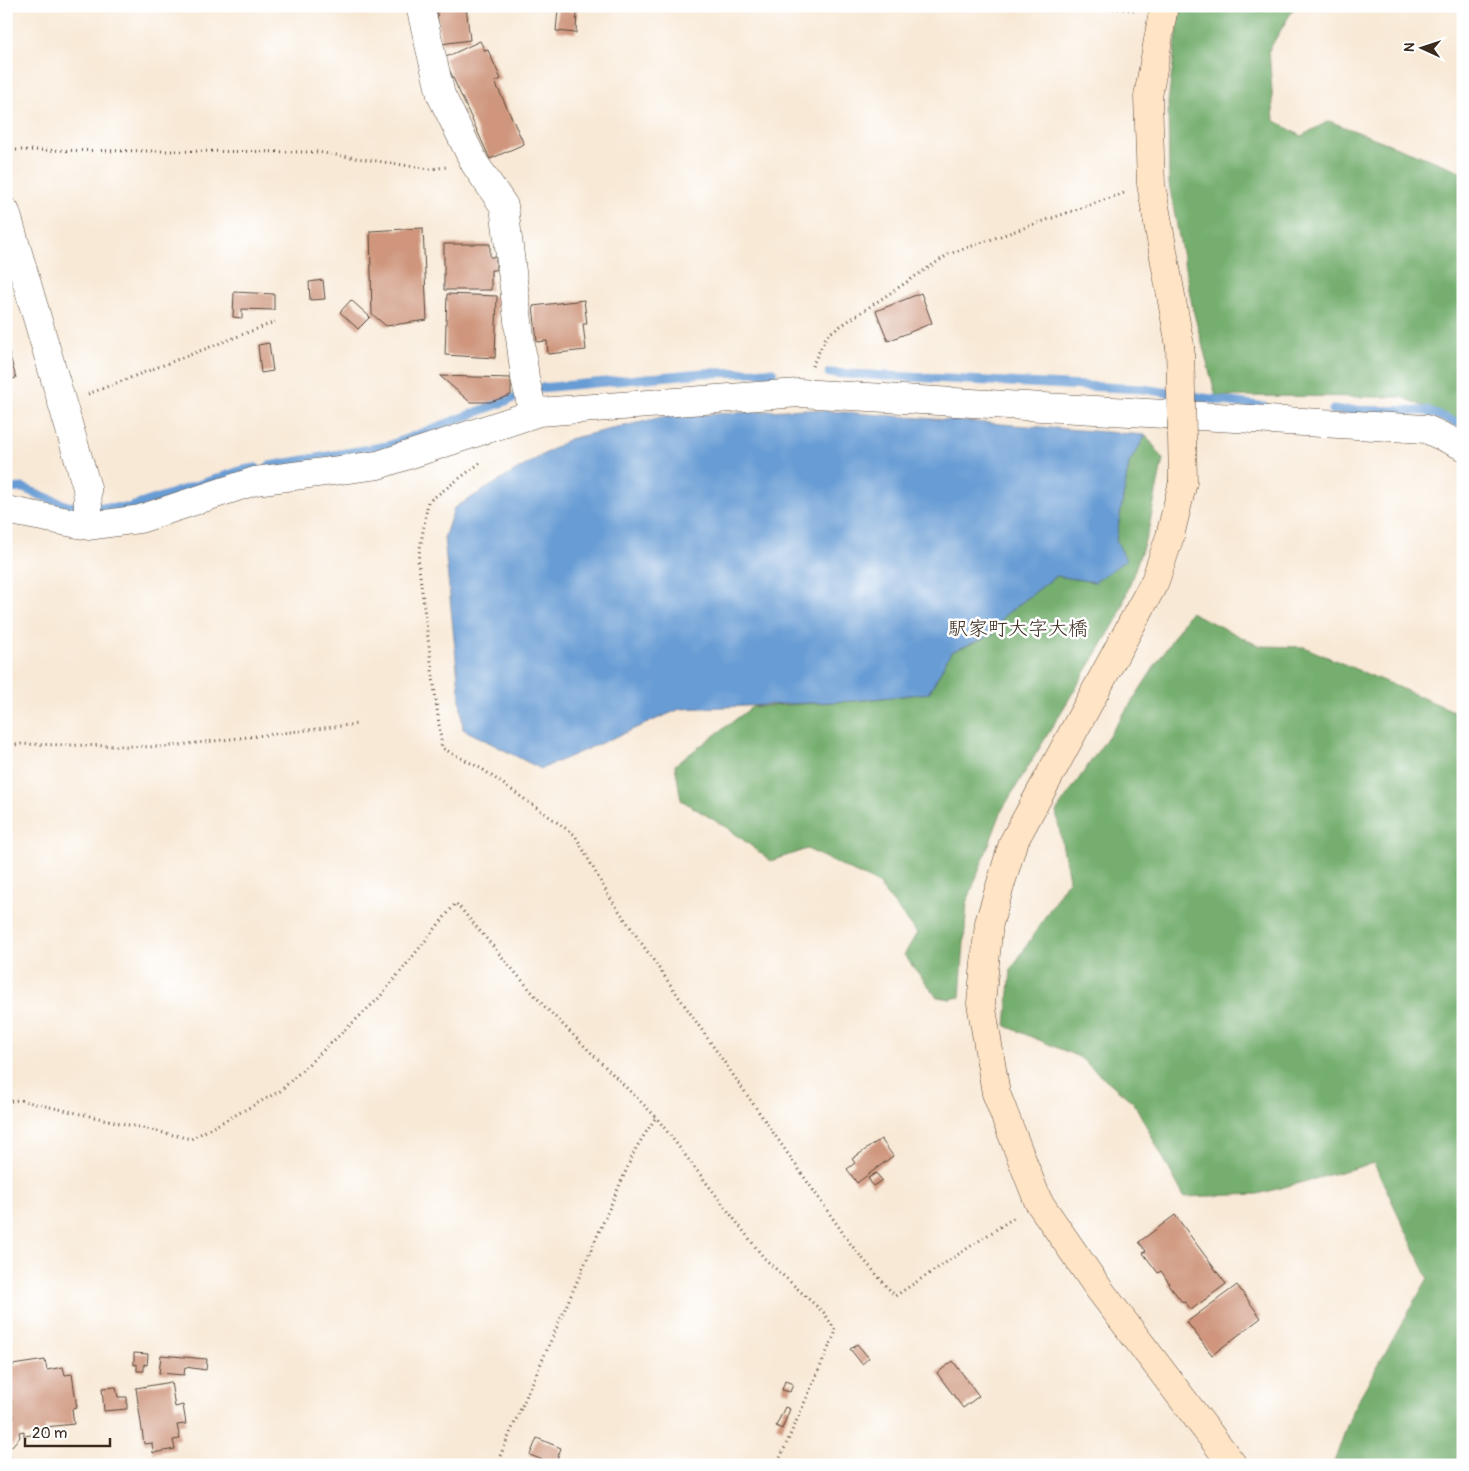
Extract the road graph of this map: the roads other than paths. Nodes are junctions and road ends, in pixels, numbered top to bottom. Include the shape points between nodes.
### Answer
1 (420, 6) edge
2 (1163, 9) edge
3 (6, 212) edge
4 (532, 398) junction
5 (1463, 446) edge
6 (6, 510) edge
7 (89, 526) junction
8 (1234, 1465) edge

1 - 4 street via 441,95 475,164 504,206
2 - 8 street, bridge via 1148,97 1151,184 1180,346 1183,482 1155,582 1013,843 989,923 982,1003 996,1094 1038,1201 1099,1289
3 - 7 street via 87,488
4 - 5 street via 798,393 1426,429
4 - 7 street via 378,465 255,480 140,519
6 - 7 street

